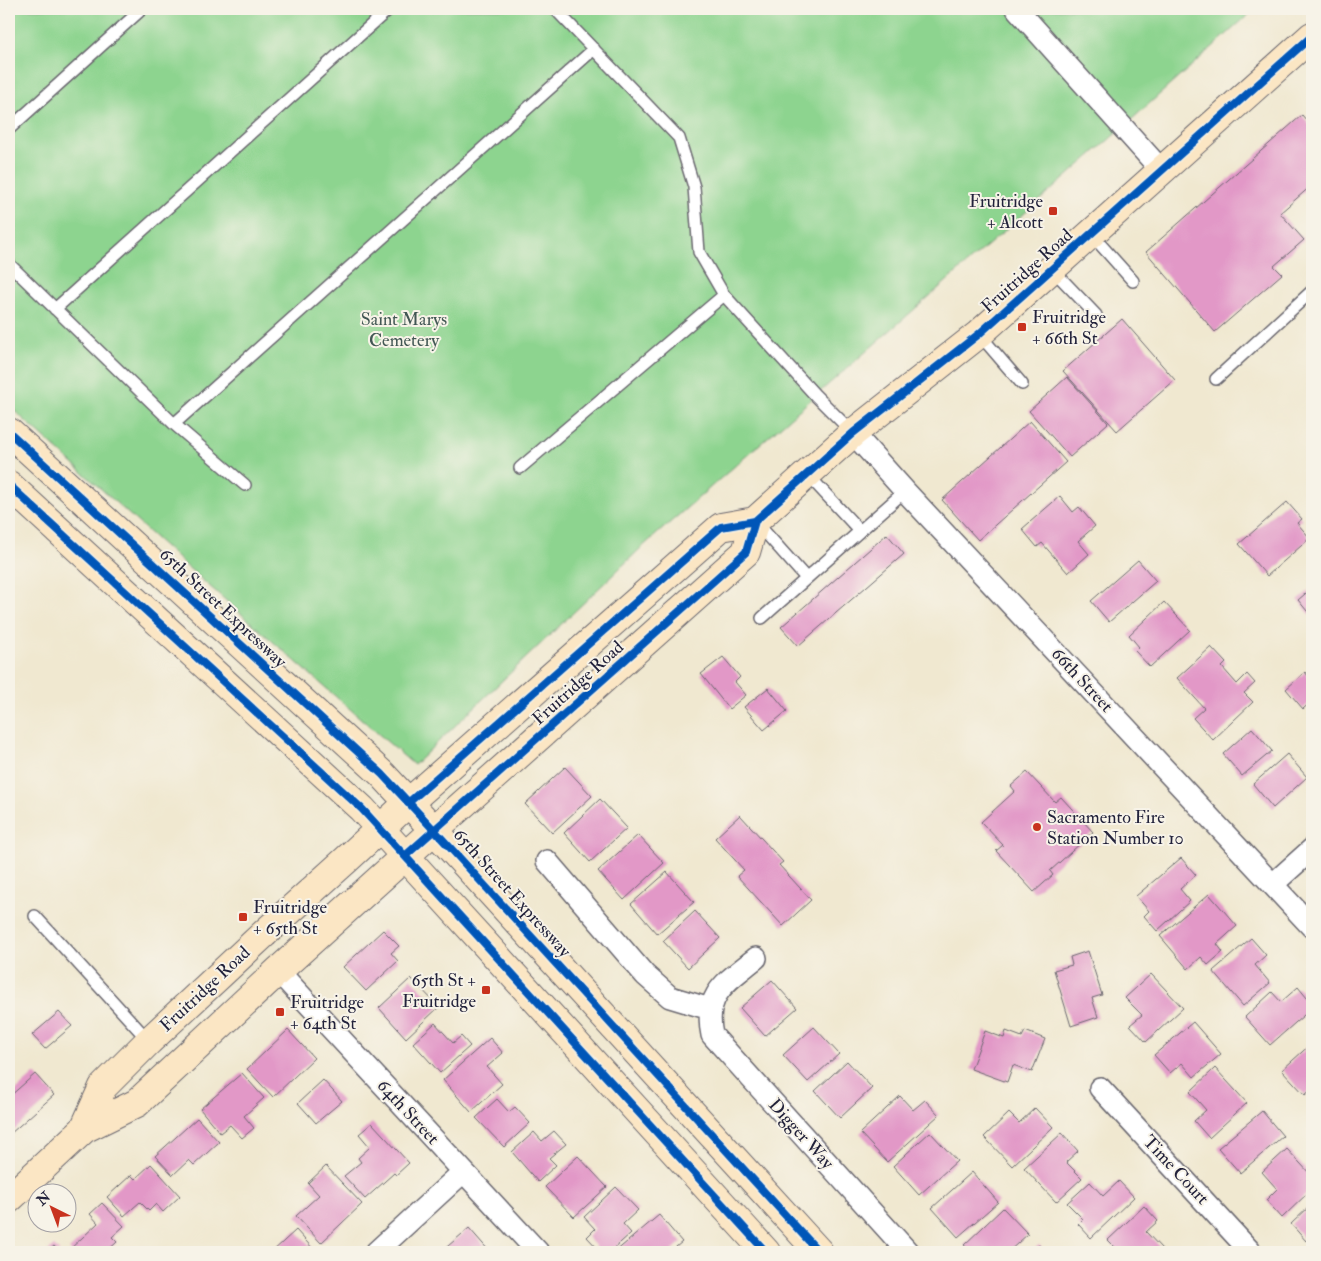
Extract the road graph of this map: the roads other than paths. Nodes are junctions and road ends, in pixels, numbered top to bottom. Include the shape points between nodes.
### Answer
1 (142, 9) edge
2 (389, 9) edge
3 (555, 9) edge
4 (1017, 9) edge
5 (1312, 36) edge
6 (594, 50) junction
7 (9, 128) edge
8 (1162, 171) junction
9 (1091, 234) junction
10 (9, 264) edge
11 (1052, 269) junction
12 (1133, 281) dead end
13 (1312, 291) edge
14 (724, 295) junction
15 (55, 309) junction
16 (1096, 315) dead end
17 (979, 334) junction
18 (1216, 379) dead end
19 (1022, 384) dead end
20 (174, 424) junction
21 (9, 432) edge
22 (853, 433) junction
23 (520, 468) dead end
24 (808, 474) junction
25 (9, 485) edge
26 (246, 485) dead end
27 (905, 491) junction
28 (755, 520) junction
29 (860, 531) junction
30 (806, 578) junction
31 (762, 618) dead end
32 (408, 803) junction
33 (380, 829) junction
34 (434, 830) junction
35 (1312, 849) edge
36 (405, 856) junction
37 (547, 862) dead end
38 (1273, 884) junction
39 (36, 916) dead end
40 (1312, 927) edge
41 (756, 958) dead end
42 (278, 971) junction
43 (710, 1009) junction
44 (149, 1042) junction
45 (1100, 1088) dead end
46 (84, 1129) junction
47 (463, 1172) junction
48 (11, 1192) edge
49 (376, 1252) edge
50 (538, 1252) edge
51 (766, 1252) edge
52 (819, 1252) edge
53 (908, 1252) edge
54 (1251, 1252) edge

1 - 7 lane
2 - 15 lane
3 - 6 lane
4 - 8 street
5 - 8 main road, Fruitridge Road
6 - 14 lane via 679,138 694,187 700,252
6 - 20 lane
8 - 9 main road, Fruitridge Road
9 - 11 main road, Fruitridge Road
9 - 12 lane
10 - 15 lane
11 - 16 lane
11 - 17 main road, Fruitridge Road
13 - 18 lane
14 - 22 lane
14 - 23 lane
15 - 20 lane
17 - 19 lane
17 - 22 main road, Fruitridge Road
20 - 26 lane
21 - 32 main road, 65th Street Expressway via 382,774
22 - 24 main road, Fruitridge Road
22 - 27 street, 66th Street
24 - 28 main road, Fruitridge Road
24 - 29 lane
25 - 33 main road
27 - 29 lane
27 - 38 street, 66th Street
28 - 30 lane
28 - 32 main road, Fruitridge Road via 721,527
28 - 34 main road, Fruitridge Road via 746,552
29 - 30 lane
30 - 31 lane
32 - 33 main road, Fruitridge Road
32 - 34 main road, 65th Street Expressway
33 - 36 main road
33 - 44 main road, Fruitridge Road
34 - 36 main road, Fruitridge Road
34 - 52 main road, 65th Street Expressway
35 - 38 street
36 - 42 main road, Fruitridge Road
36 - 51 main road
37 - 43 street via 645,975 670,997
38 - 40 street, 66th Street
39 - 44 lane
41 - 43 street via 718,990
42 - 46 main road, Fruitridge Road via 137,1103
42 - 47 street, 64th Street
43 - 53 street, Digger Way via 712,1035
44 - 46 main road, Fruitridge Road via 103,1087
45 - 54 street, Time Court
46 - 48 main road, Fruitridge Road
47 - 49 street
47 - 50 street, 64th Street

